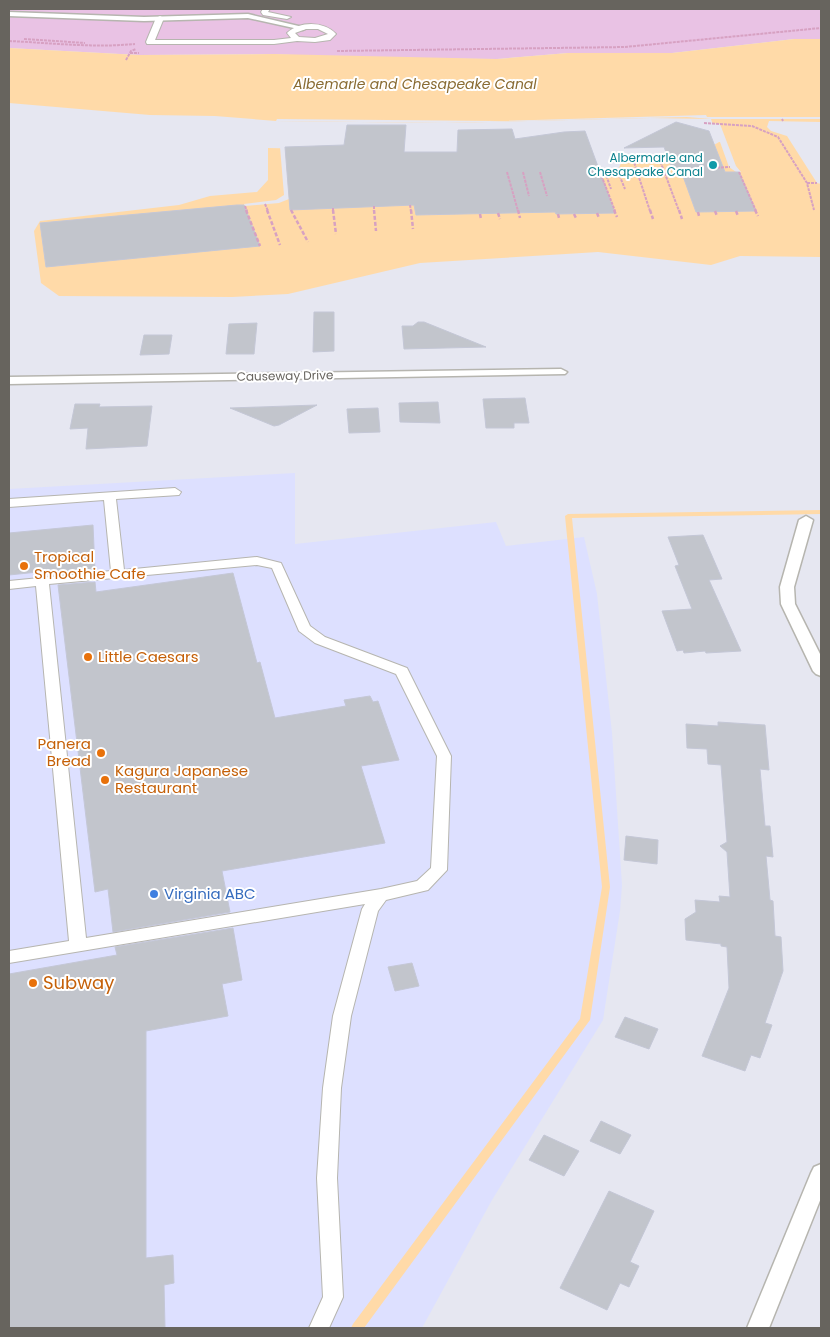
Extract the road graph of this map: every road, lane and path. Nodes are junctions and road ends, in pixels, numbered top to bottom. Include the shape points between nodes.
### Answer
1 (267, 9) edge
2 (9, 14) edge
3 (287, 17) dead end
4 (160, 18) junction
5 (303, 28) junction
6 (821, 28) edge
7 (297, 39) junction
8 (9, 41) edge
9 (138, 43) dead end
10 (331, 51) dead end
11 (130, 53) dead end
12 (126, 60) dead end
13 (704, 123) dead end
14 (780, 132) dead end
15 (778, 137) junction
16 (633, 158) dead end
17 (660, 158) dead end
18 (730, 167) dead end
19 (709, 168) dead end
20 (507, 172) dead end
21 (523, 172) dead end
22 (540, 172) dead end
23 (600, 172) dead end
24 (605, 172) dead end
25 (618, 172) dead end
26 (739, 172) dead end
27 (807, 183) junction
28 (817, 183) dead end
29 (612, 189) dead end
30 (625, 189) dead end
31 (529, 196) dead end
32 (547, 196) dead end
33 (265, 204) dead end
34 (410, 205) dead end
35 (245, 206) dead end
36 (374, 206) dead end
37 (333, 208) dead end
38 (291, 210) dead end
39 (814, 210) dead end
40 (736, 211) dead end
41 (698, 212) dead end
42 (715, 212) dead end
43 (498, 213) dead end
44 (597, 213) dead end
45 (480, 214) dead end
46 (558, 214) dead end
47 (574, 214) dead end
48 (699, 216) dead end
49 (717, 216) dead end
50 (738, 216) dead end
51 (758, 216) dead end
52 (520, 218) dead end
53 (559, 218) dead end
54 (576, 218) dead end
55 (599, 218) dead end
56 (617, 218) dead end
57 (482, 219) dead end
58 (500, 219) dead end
59 (654, 219) dead end
60 (682, 219) dead end
61 (412, 229) dead end
62 (376, 231) dead end
63 (336, 234) dead end
64 (308, 242) dead end
65 (280, 245) dead end
66 (260, 246) dead end
67 (561, 372) dead end
68 (9, 381) edge
69 (175, 492) dead end
70 (110, 496) junction
71 (9, 502) edge
72 (806, 520) dead end
73 (118, 574) junction
74 (42, 582) junction
75 (9, 584) edge
76 (820, 668) edge
77 (381, 895) junction
78 (78, 946) junction
79 (9, 957) edge
80 (821, 1173) edge
81 (319, 1328) edge
82 (758, 1328) edge

1 - 3 lane via 266,14
2 - 4 street
4 - 5 street via 248,16
4 - 7 lane via 150,42 274,42
5 - 7 lane via 291,33
5 - 7 lane via 323,28 332,34 322,39
6 - 10 path via 625,47
8 - 9 path via 106,47
11 - 12 path
13 - 15 path via 752,126
14 - 15 path
15 - 27 path
16 - 59 path
17 - 60 path
18 - 19 path
20 - 52 path
21 - 31 path
22 - 32 path
23 - 56 path
24 - 29 path
25 - 30 path
26 - 51 path
27 - 28 path
27 - 39 path
33 - 65 path
34 - 61 path
35 - 66 path
36 - 62 path
37 - 63 path
38 - 64 path
40 - 50 path
41 - 48 path
42 - 49 path
43 - 58 path
44 - 55 path
45 - 57 path
46 - 53 path
47 - 54 path
67 - 68 street, Causeway Drive
69 - 70 lane
70 - 71 lane
70 - 73 lane
72 - 76 street via 787,587 788,604
73 - 74 lane
73 - 77 lane via 257,561 277,566 304,628 320,640 402,671 444,756 439,870 422,886
74 - 75 lane
74 - 78 lane
77 - 78 lane
77 - 81 lane via 370,909 342,1016 332,1088 327,1178 333,1297
78 - 79 lane
80 - 82 street

